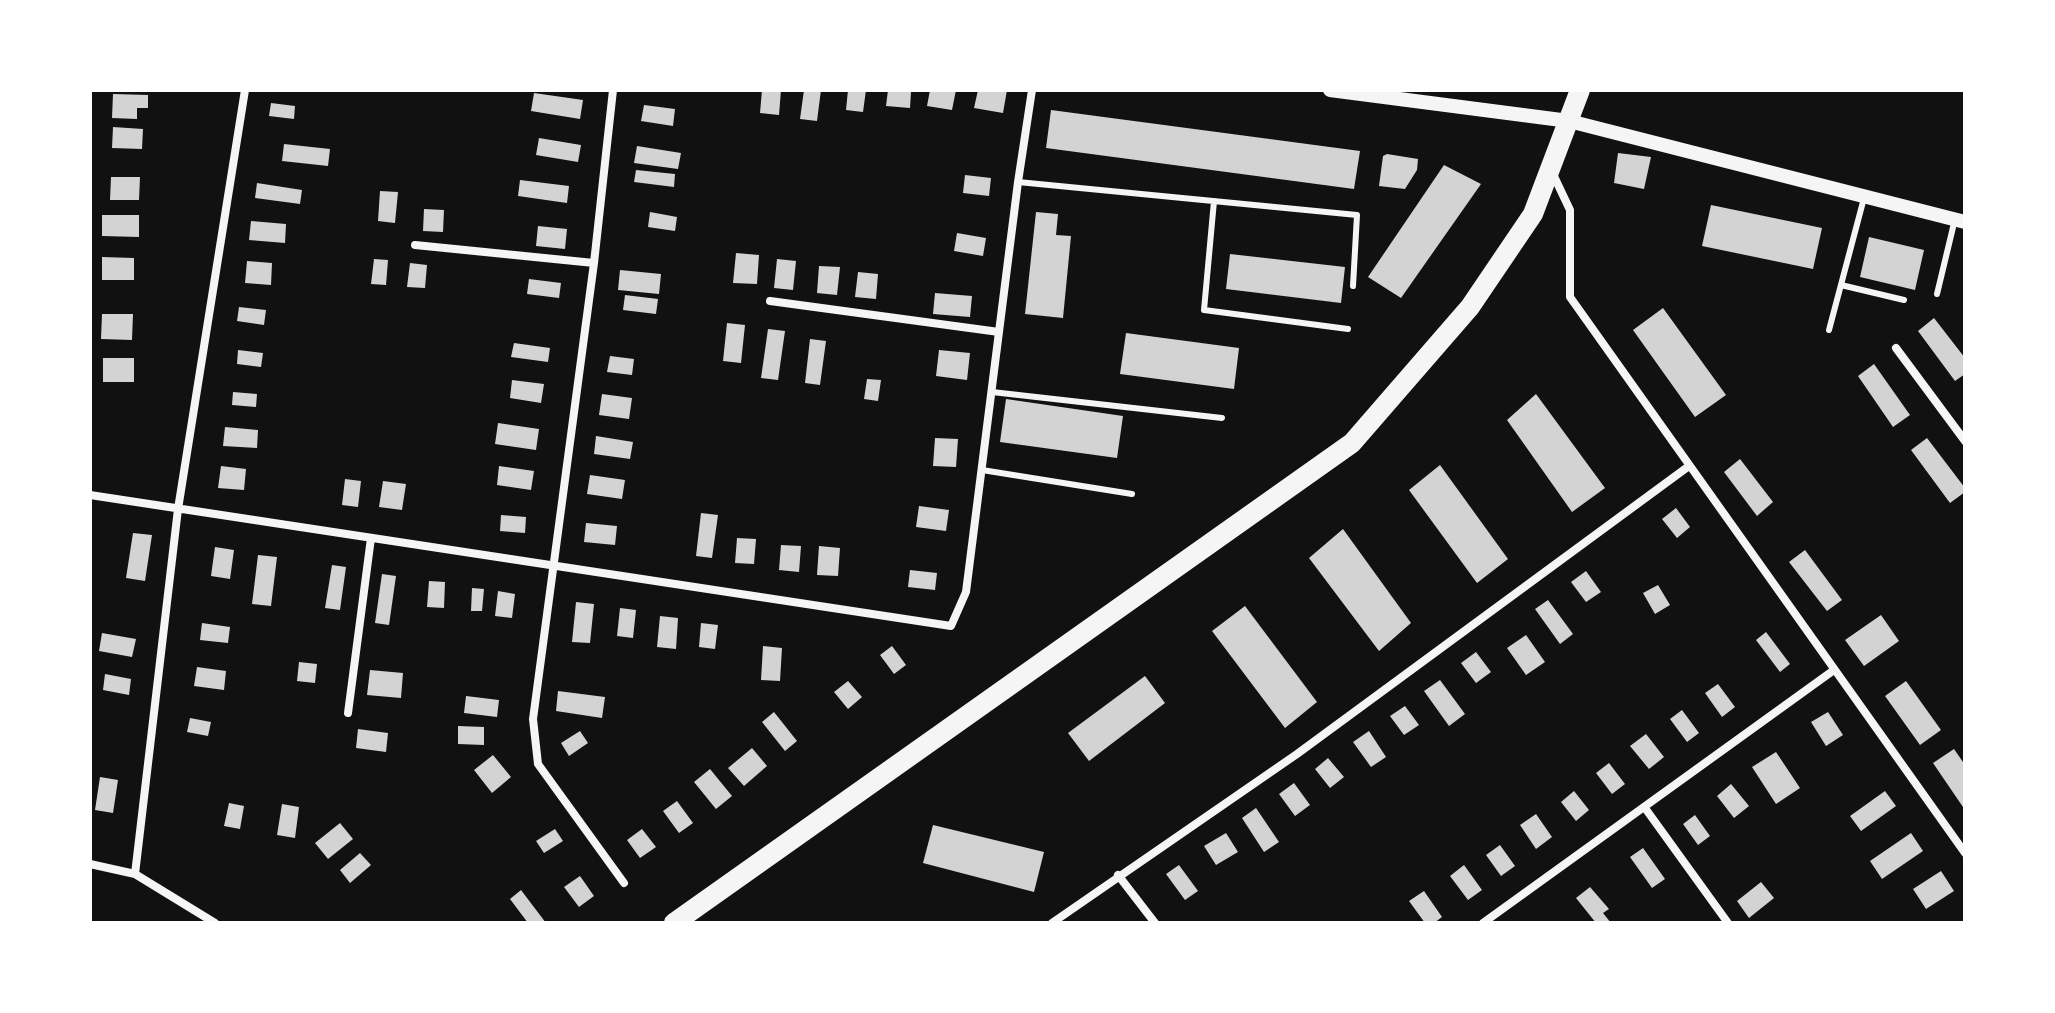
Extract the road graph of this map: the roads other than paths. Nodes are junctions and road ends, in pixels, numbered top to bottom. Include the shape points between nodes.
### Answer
1 (245, 90) edge
2 (613, 90) edge
3 (1032, 90) edge
4 (1330, 90) edge
5 (1580, 90) edge
6 (1386, 93) edge
7 (1569, 121) junction
8 (1551, 169) junction
9 (1018, 182) junction
10 (1865, 196) junction
11 (1214, 201) junction
12 (1960, 220) edge
13 (415, 245) dead end
14 (594, 263) junction
15 (1841, 285) junction
16 (1353, 286) dead end
17 (1937, 294) dead end
18 (1904, 300) dead end
19 (770, 301) dead end
20 (1348, 329) dead end
21 (1829, 330) dead end
22 (999, 332) junction
23 (1896, 348) dead end
24 (992, 392) junction
25 (1222, 418) dead end
26 (1965, 441) edge
27 (1689, 466) junction
28 (982, 470) junction
29 (1132, 494) dead end
30 (90, 495) edge
31 (178, 509) junction
32 (371, 538) junction
33 (552, 566) junction
34 (1834, 670) junction
35 (348, 713) dead end
36 (1645, 808) junction
37 (1965, 853) edge
38 (90, 864) edge
39 (135, 874) junction
40 (1118, 875) junction
41 (624, 883) dead end
42 (215, 923) edge
43 (674, 923) edge
44 (1052, 923) edge
45 (1155, 923) edge
46 (1483, 923) edge
47 (1728, 923) edge

1 - 31 street
2 - 14 street
3 - 9 street
4 - 6 street
5 - 7 main road
6 - 7 street
7 - 8 main road
7 - 10 street
8 - 27 street via 1570,210 1570,297
8 - 43 main road via 1533,214 1470,307 1352,443
9 - 11 lane
9 - 22 street
10 - 12 street
10 - 15 lane
11 - 16 lane via 1357,215
11 - 20 lane via 1204,310
12 - 17 lane
13 - 14 street
14 - 33 street
15 - 18 lane
15 - 21 lane
19 - 22 street
22 - 24 street
23 - 26 street
24 - 25 lane
24 - 28 street
27 - 34 street
27 - 40 street via 1297,754
28 - 29 lane
28 - 33 street via 966,592 951,626
30 - 31 street
31 - 32 street
31 - 39 street
32 - 33 street
32 - 35 street
33 - 41 street via 533,719 538,764
34 - 36 street
34 - 37 street
36 - 46 street
36 - 47 street
38 - 39 street
39 - 42 street
40 - 44 street
40 - 45 street

